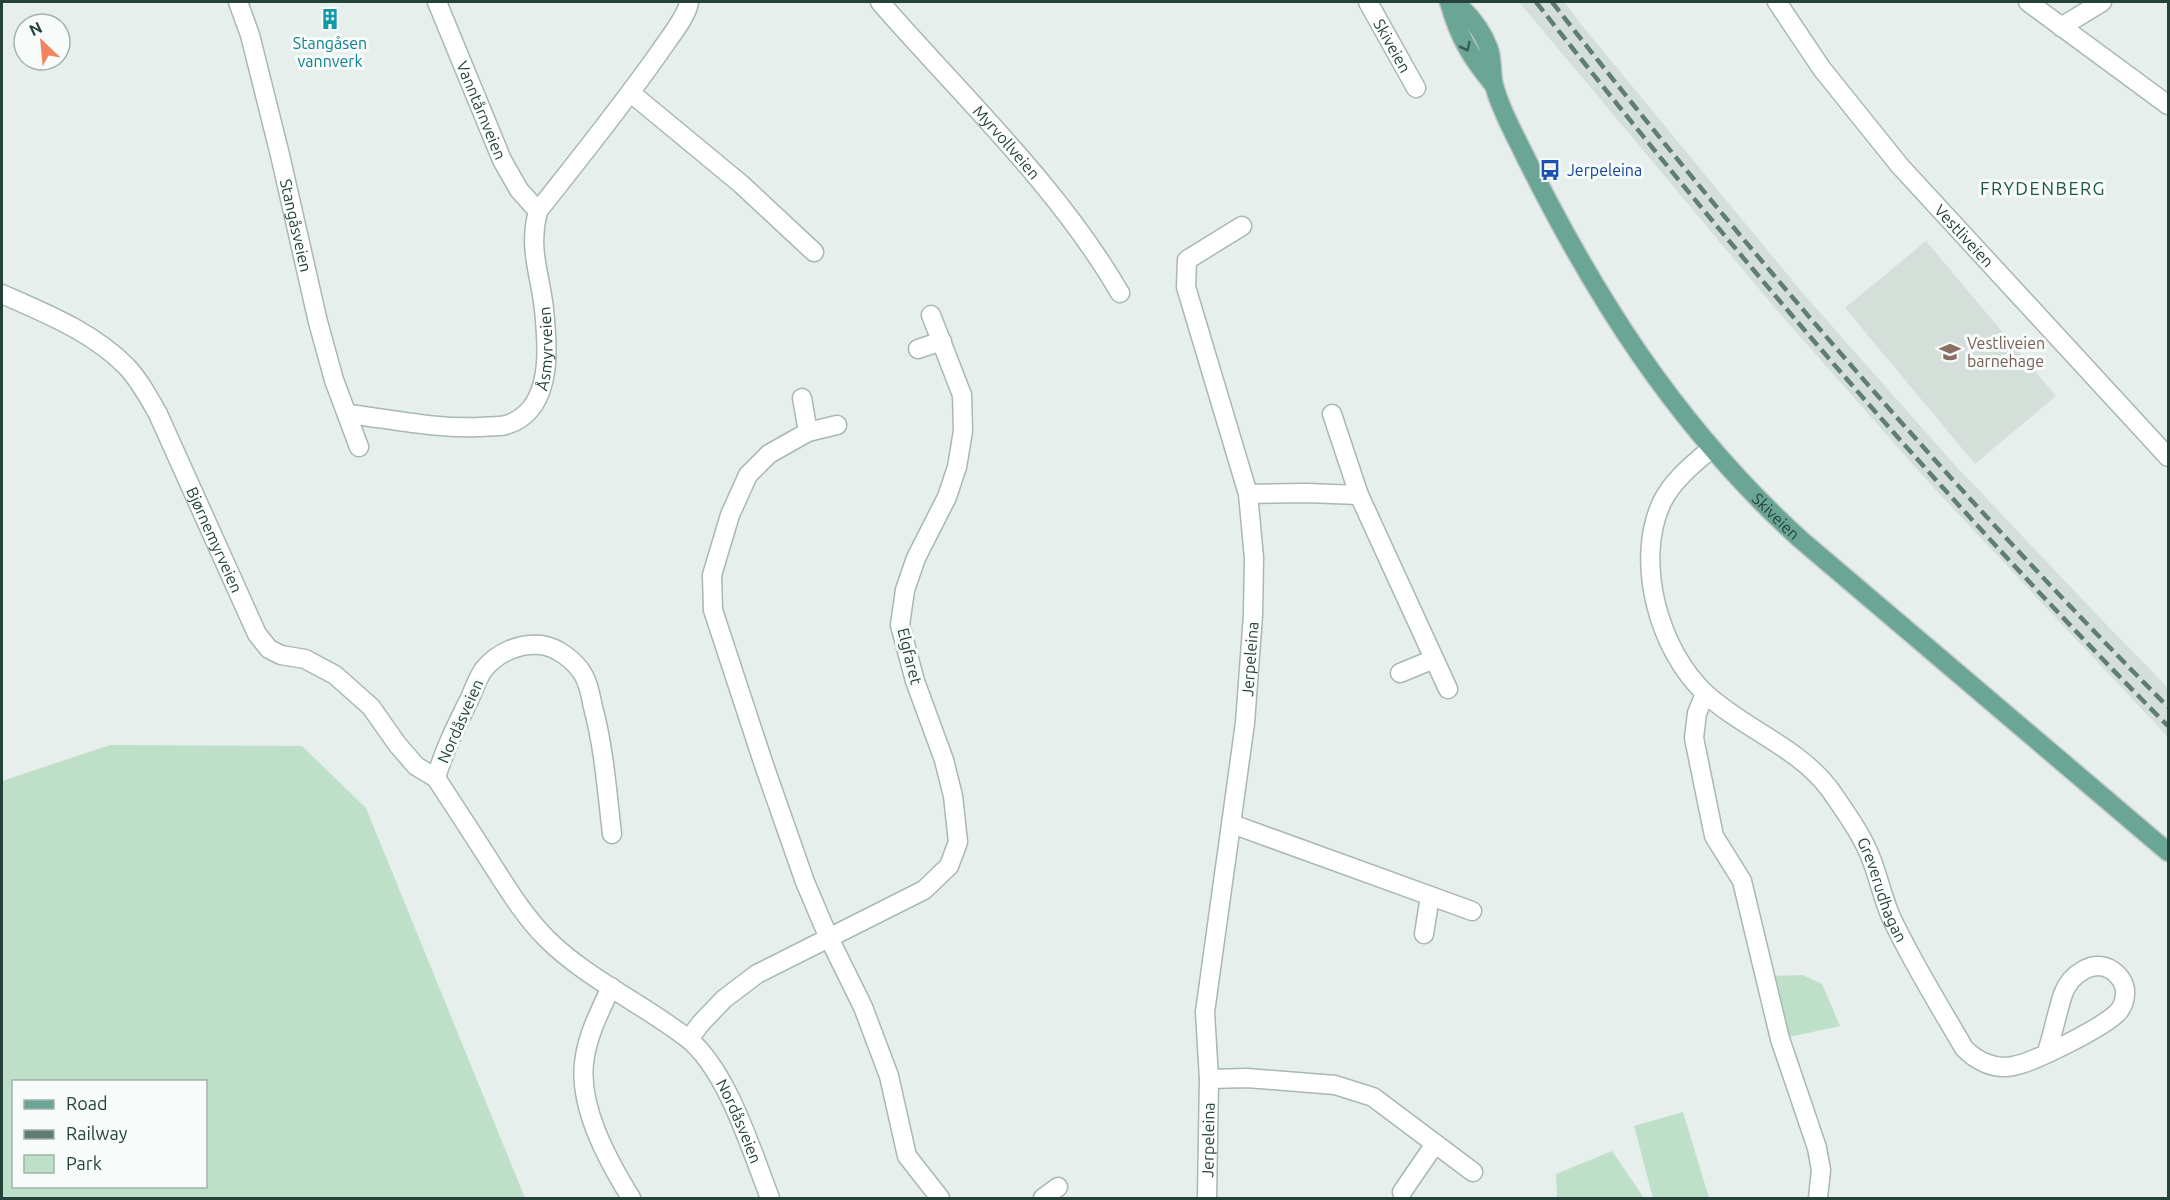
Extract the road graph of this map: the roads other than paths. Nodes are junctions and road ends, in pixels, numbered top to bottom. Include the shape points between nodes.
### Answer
1 (238, 2) edge
2 (437, 2) edge
3 (689, 2) edge
4 (880, 2) edge
5 (1368, 2) edge
6 (1449, 2) edge
7 (1455, 2) edge
8 (1778, 2) edge
9 (2028, 2) edge
10 (2102, 2) edge
11 (2061, 27) junction
12 (1494, 86) junction
13 (1416, 88) dead end
14 (631, 93) junction
15 (2169, 105) edge
16 (538, 211) junction
17 (1242, 226) dead end
18 (814, 252) dead end
19 (1120, 293) dead end
20 (2, 294) edge
21 (931, 315) dead end
22 (942, 341) junction
23 (918, 349) dead end
24 (802, 399) dead end
25 (348, 414) junction
26 (1332, 414) dead end
27 (837, 424) dead end
28 (808, 432) junction
29 (359, 447) dead end
30 (1711, 449) junction
31 (2169, 457) edge
32 (1248, 494) junction
33 (1359, 495) junction
34 (1434, 659) junction
35 (1400, 673) dead end
36 (1448, 689) dead end
37 (1705, 694) junction
38 (436, 778) junction
39 (1232, 824) junction
40 (612, 834) dead end
41 (2169, 852) edge
42 (1430, 896) junction
43 (1472, 910) dead end
44 (1424, 934) dead end
45 (828, 936) junction
46 (611, 987) junction
47 (689, 1039) junction
48 (2047, 1052) junction
49 (1209, 1079) junction
50 (1435, 1144) junction
51 (1473, 1172) dead end
52 (1058, 1187) dead end
53 (1402, 1192) dead end
54 (630, 1198) edge
55 (770, 1198) edge
56 (940, 1198) edge
57 (1043, 1198) edge
58 (1207, 1198) edge
59 (1818, 1198) edge

1 - 25 street, Stangåsveien via 250,35 323,341
2 - 16 street, Vanntårnveien via 502,160 519,190
3 - 14 street, Åsmyrveien
4 - 19 street, Myrvollveien via 1075,224
5 - 13 street, Skiveien
6 -> 12 main road, Skiveien via 1471,57
7 - 12 main road, Skiveien via 1472,17 1489,50
8 - 31 street, Vestliveien via 1822,69 1900,166
9 - 11 street
10 - 11 street
11 - 15 street
12 - 30 main road, Skiveien via 1519,144 1609,309 1661,386
14 - 16 street, Åsmyrveien
14 - 18 street via 741,184
16 - 25 street, Åsmyrveien via 533,229 534,257 544,309 546,366 533,407 507,425 460,428
17 - 32 street, Jerpeleina via 1187,260 1186,287
20 - 38 street, Bjørnemyrveien via 83,332 127,367 158,414 257,634 269,649 305,659 335,675 371,707 416,766
21 - 22 street, Elgfaret
22 - 23 street
22 - 45 street, Elgfaret via 962,395 963,431 947,497 916,558 905,590 900,624 915,681 944,760 958,842 949,866 924,890
24 - 28 street
25 - 29 street, Stangåsveien
26 - 33 street
27 - 28 street
28 - 45 street via 769,454 748,475 730,515 712,575 714,610 797,860
30 - 37 street, Greverudhagan via 1680,476 1663,500 1651,559 1660,622 1682,666
30 - 41 main road, Skiveien via 1800,539
32 - 33 street
32 - 39 street, Jerpeleina via 1254,558 1253,615
33 - 34 street
34 - 35 street
34 - 36 street
37 - 48 street, Greverudhagan via 1789,751 1829,788 1872,859 1891,916 1971,1056 2012,1067
37 - 59 street via 1697,713 1694,738 1714,836 1742,881 1780,1040 1817,1148 1821,1170
38 - 40 street, Nordåsveien via 483,670 511,649 531,644 547,646 577,665 585,677 598,724
38 - 46 street, Nordåsveien via 524,912 547,939
39 - 42 street
39 - 49 street, Jerpeleina via 1205,1012
42 - 43 street
42 - 44 street
45 - 47 street, Elgfaret via 757,974 724,999
45 - 56 street via 863,1007 889,1076 907,1156
46 - 47 street, Nordåsveien
46 - 54 street via 594,1026 584,1066 588,1109 602,1146
47 - 55 street, Nordåsveien via 704,1055 730,1099
48 - 48 street, Greverudhagan via 2104,1023 2119,1011 2125,988 2116,973 2098,965 2086,967 2074,977 2064,993
49 - 50 street, Jerpeleina via 1335,1085 1373,1097
49 - 58 street, Jerpeleina
50 - 51 street, Jerpeleina
50 - 53 street
52 - 57 street

